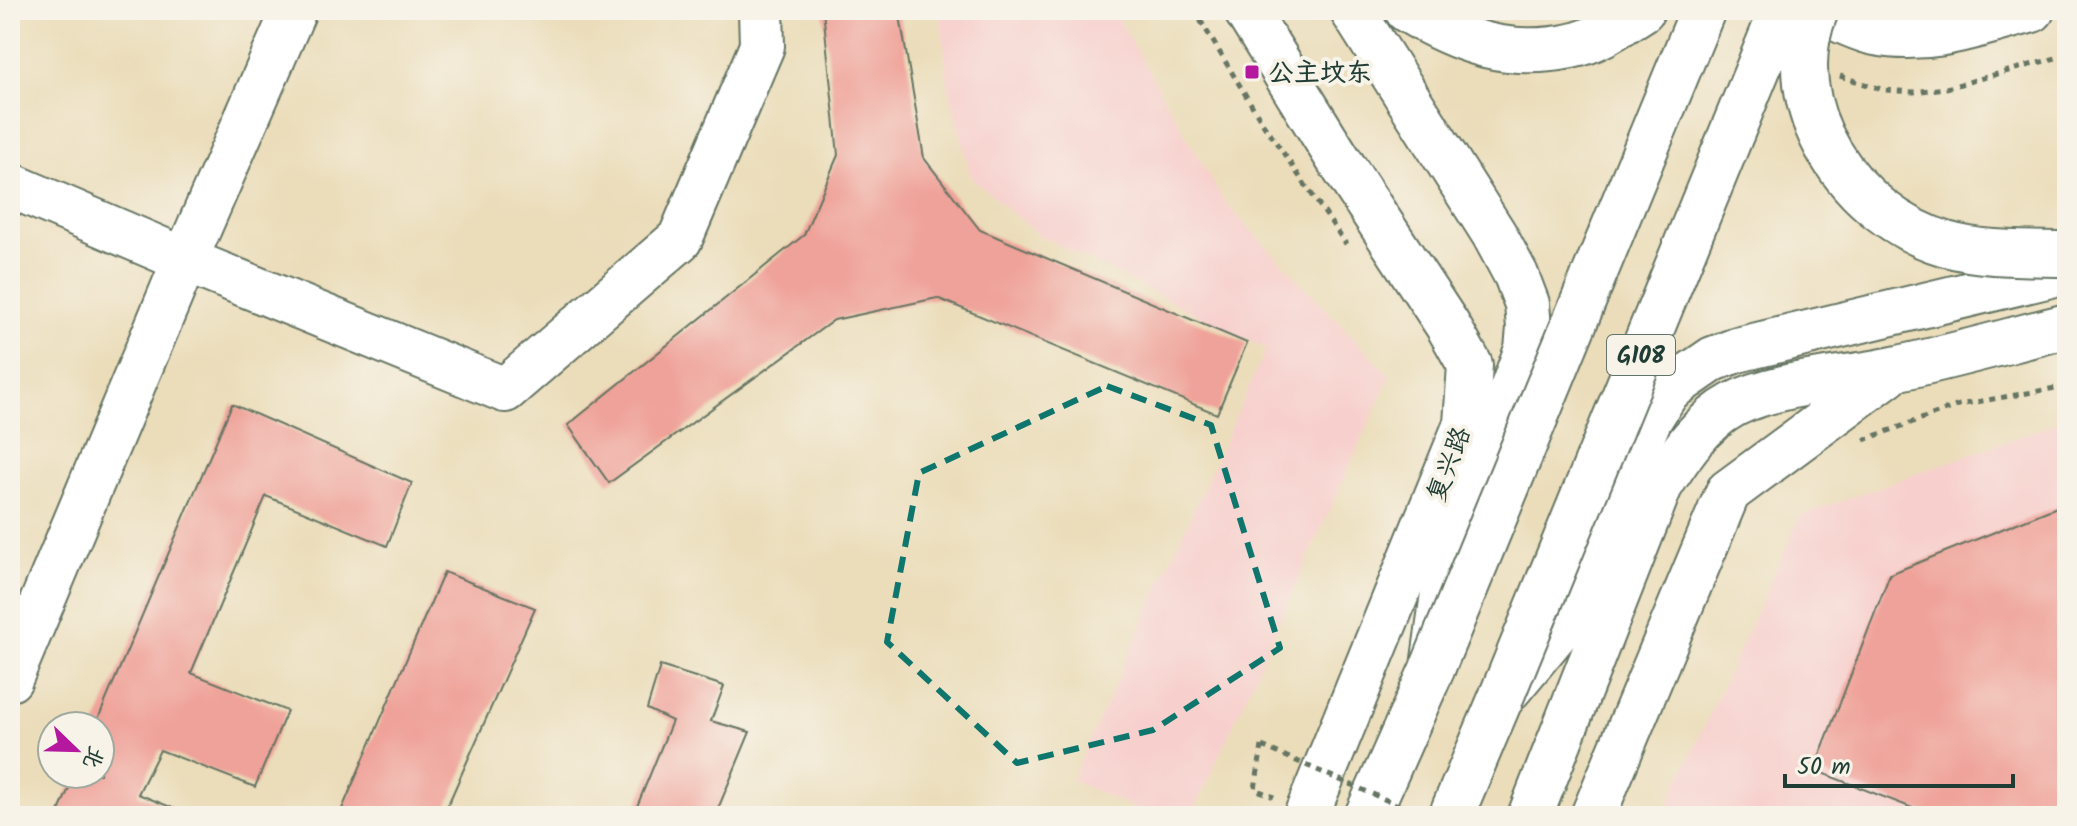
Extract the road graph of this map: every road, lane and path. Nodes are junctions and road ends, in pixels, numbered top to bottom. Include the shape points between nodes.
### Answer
1 (294, 10) edge
2 (761, 10) edge
3 (1194, 10) edge
4 (1246, 10) edge
5 (1352, 10) edge
6 (1407, 10) edge
7 (1642, 10) edge
8 (1703, 10) edge
9 (1782, 10) edge
10 (1817, 10) edge
11 (2032, 10) edge
12 (10, 185) edge
13 (1352, 252) dead end
14 (2067, 254) edge
15 (185, 260) junction
16 (2067, 271) edge
17 (2067, 326) edge
18 (1896, 369) junction
19 (2067, 386) edge
20 (1863, 440) dead end
21 (1433, 667) junction
22 (10, 679) edge
23 (1500, 700) junction
24 (1307, 814) edge
25 (1367, 816) edge
26 (1423, 816) edge
27 (1451, 816) edge
28 (1530, 816) edge
29 (1593, 816) edge

1 - 15 main road
2 - 15 main road via 762,46 680,239 505,390
3 - 13 path via 1262,122
4 - 24 main road, 复兴路 via 1470,365 1466,424
5 - 21 main road, bridge via 1494,234 1527,304 1527,349 1447,564
6 - 7 main road via 1474,44 1542,49 1572,46
8 - 21 main road, G108, bridge
9 - 23 main road, G108, bridge
10 - 11 main road via 1872,33 1912,38
10 - 14 main road, bridge via 1804,55 1811,112 1823,142 1853,184 1904,224 1946,244
12 - 15 main road
15 - 22 main road
16 - 23 main road via 1737,350 1690,372 1668,390 1649,420 1565,622
17 - 18 main road
18 - 28 main road via 1772,392 1734,405 1682,452 1660,486
18 - 29 main road via 1728,492
19 - 20 path via 1959,405
21 - 25 main road, G108
23 - 27 main road, G108
24 - 26 path, bridge via 1255,789 1262,746

